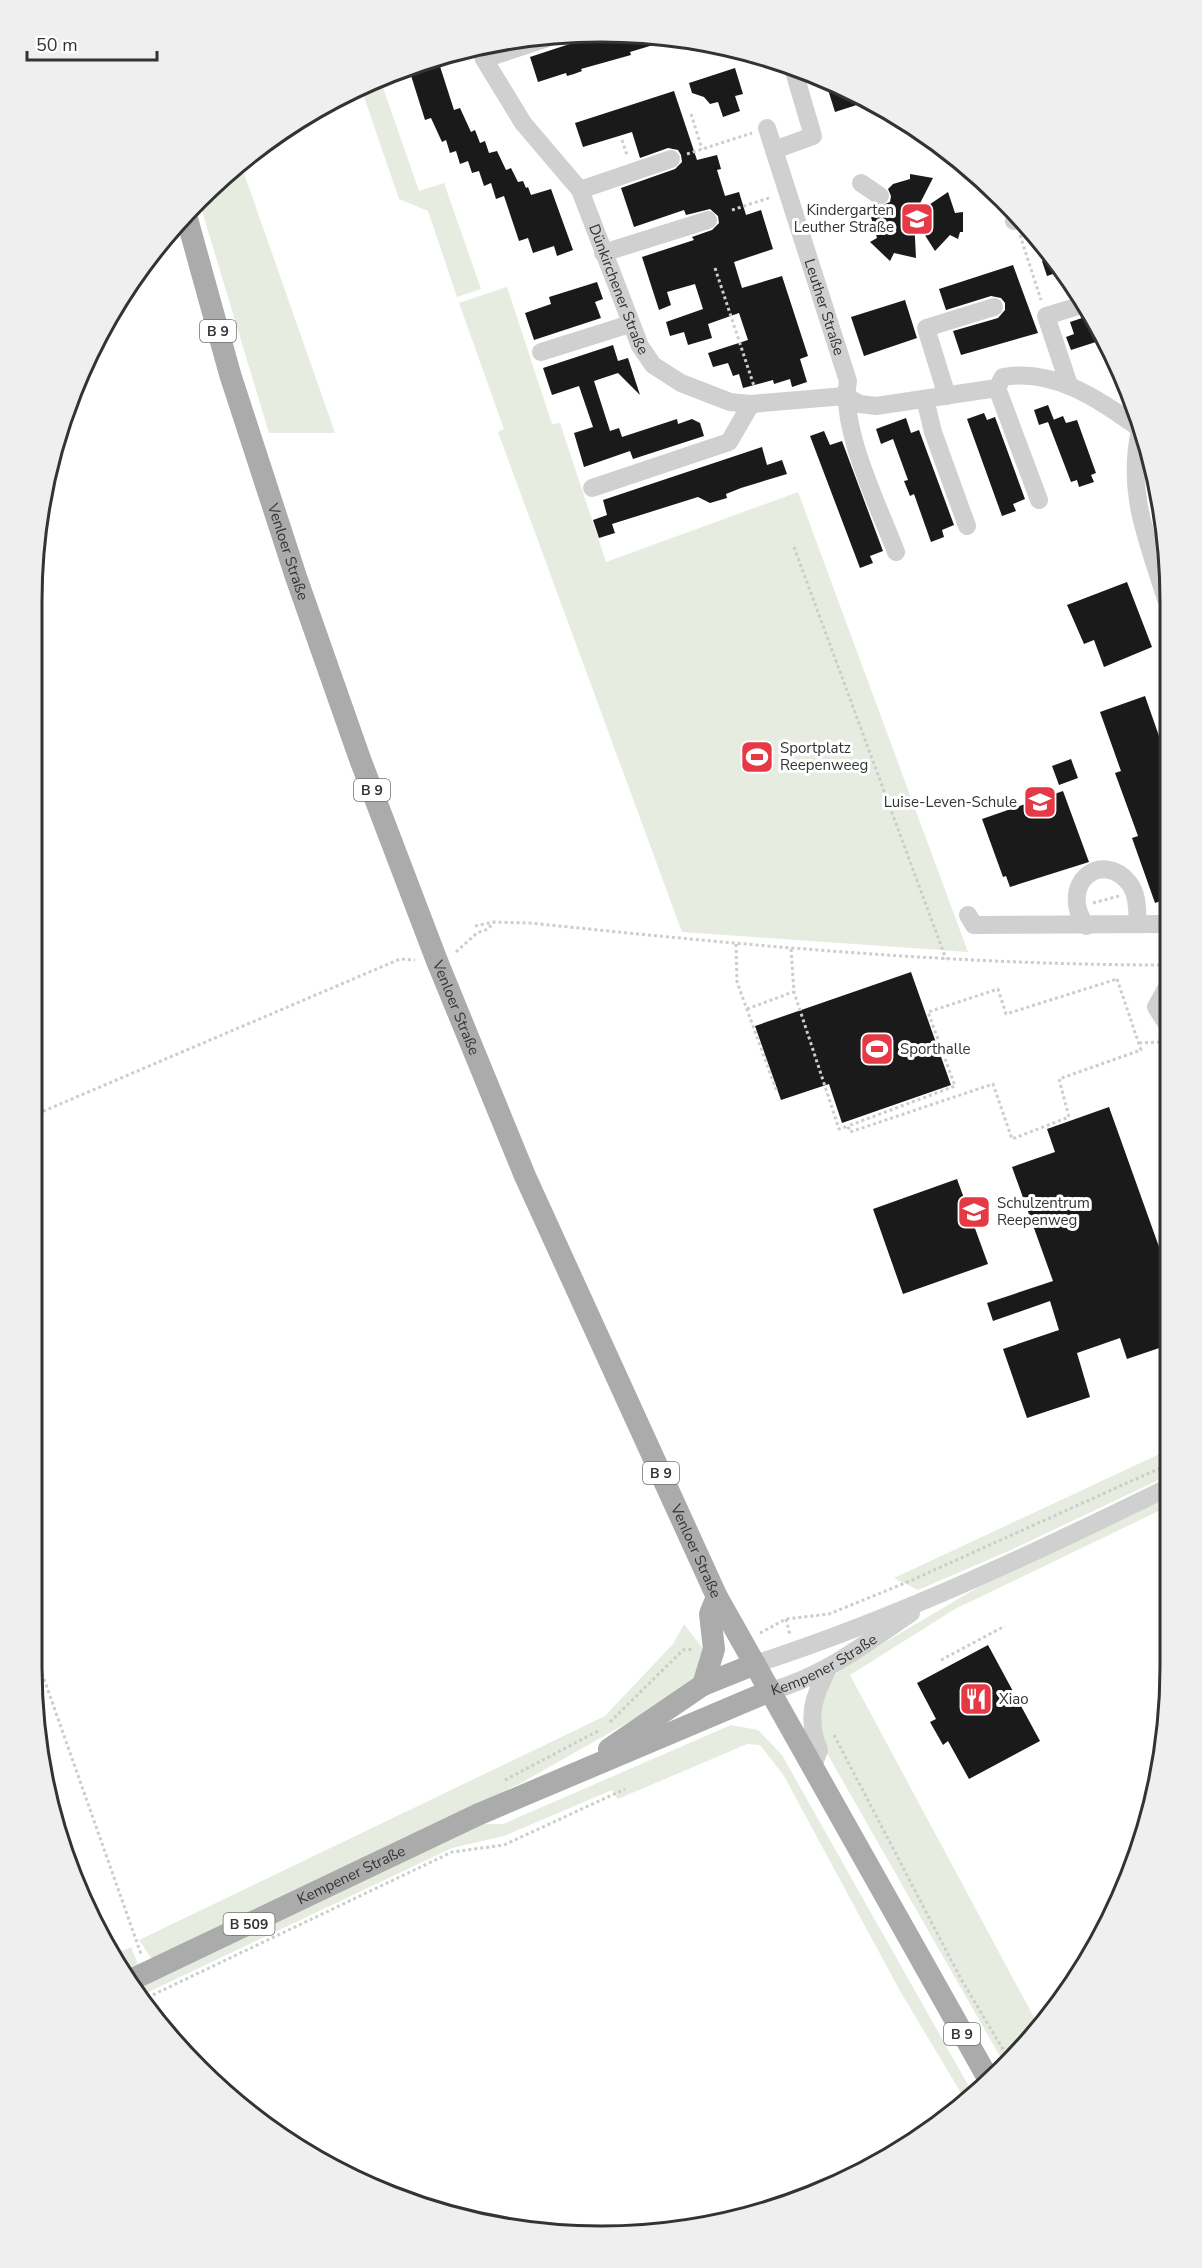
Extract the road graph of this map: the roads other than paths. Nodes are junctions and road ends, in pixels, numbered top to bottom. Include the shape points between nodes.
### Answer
1 (483, 55) edge
2 (796, 78) edge
3 (766, 128) road end
4 (774, 150) junction
5 (671, 159) road end
6 (861, 183) dead end
7 (580, 190) junction
8 (880, 196) dead end
9 (708, 220) dead end
10 (189, 224) edge
11 (603, 253) junction
12 (994, 307) dead end
13 (1076, 307) edge
14 (630, 324) junction
15 (541, 352) dead end
16 (1069, 385) junction
17 (997, 388) junction
18 (845, 396) junction
19 (947, 396) junction
20 (925, 399) junction
21 (755, 404) junction
22 (1131, 423) edge
23 (1137, 443) edge
24 (592, 488) dead end
25 (1039, 500) dead end
26 (967, 526) dead end
27 (896, 552) dead end
28 (1159, 578) edge
29 (968, 915) dead end
30 (1138, 924) junction
31 (1160, 924) edge
32 (1086, 926) junction
33 (1160, 1000) edge
34 (1160, 1013) edge
35 (1160, 1491) edge
36 (717, 1597) junction
37 (931, 1597) junction
38 (755, 1664) junction
39 (829, 1667) junction
40 (703, 1685) junction
41 (770, 1691) junction
42 (813, 1767) junction
43 (575, 1774) junction
44 (141, 1976) edge
45 (985, 2073) edge

1 - 7 street, Dünkirchener Straße via 523,123
2 - 4 street via 813,136
3 - 4 street, Leuther Straße
4 - 18 street, Leuther Straße via 848,381
5 - 7 street
6 - 8 street
7 - 11 street, Dünkirchener Straße
9 - 11 street
10 - 36 main road, Venloer Straße / B 9 via 230,374 296,577 437,961 525,1176
11 - 14 street, Dünkirchener Straße
12 - 19 street via 926,328
13 - 16 street via 1046,316
14 - 15 street
14 - 21 street, Dünkirchener Straße via 653,364 681,383 730,402
16 - 17 street, Dünkirchener Straße via 1017,375 1004,377
16 - 22 street, Dünkirchener Straße via 1101,401
17 - 19 street, Dünkirchener Straße
17 - 25 street
18 - 20 street, Dünkirchener Straße via 860,404 876,406
18 - 21 street, Dünkirchener Straße
18 - 27 street, Leuther Straße via 850,427
19 - 20 street, Dünkirchener Straße
20 - 26 street
21 - 24 street via 729,442
23 - 28 street via 1134,481 1140,516
29 - 32 street via 974,925
30 - 31 street
30 - 32 street
30 - 32 street via 1130,884 1118,873 1105,870 1090,873 1079,884 1077,907
33 - 34 street via 1156,1007
35 - 37 street, Kempener Straße
36 - 38 main road, Venloer Straße / B 9
36 - 40 main road via 710,1614 714,1649
37 - 38 street, Kempener Straße
37 - 39 street, Kempener Straße
38 - 40 main road, Kempener Straße
38 - 41 main road, Venloer Straße / B 9
39 - 41 street, Kempener Straße via 798,1684
39 - 42 street via 811,1706 811,1727 819,1750
40 - 43 main road, Kempener Straße
41 - 42 main road, Venloer Straße / B 9
41 - 43 main road, Kempener Straße
42 - 45 main road, Venloer Straße / B 9
43 - 44 main road, Kempener Straße / B 509 via 477,1815

